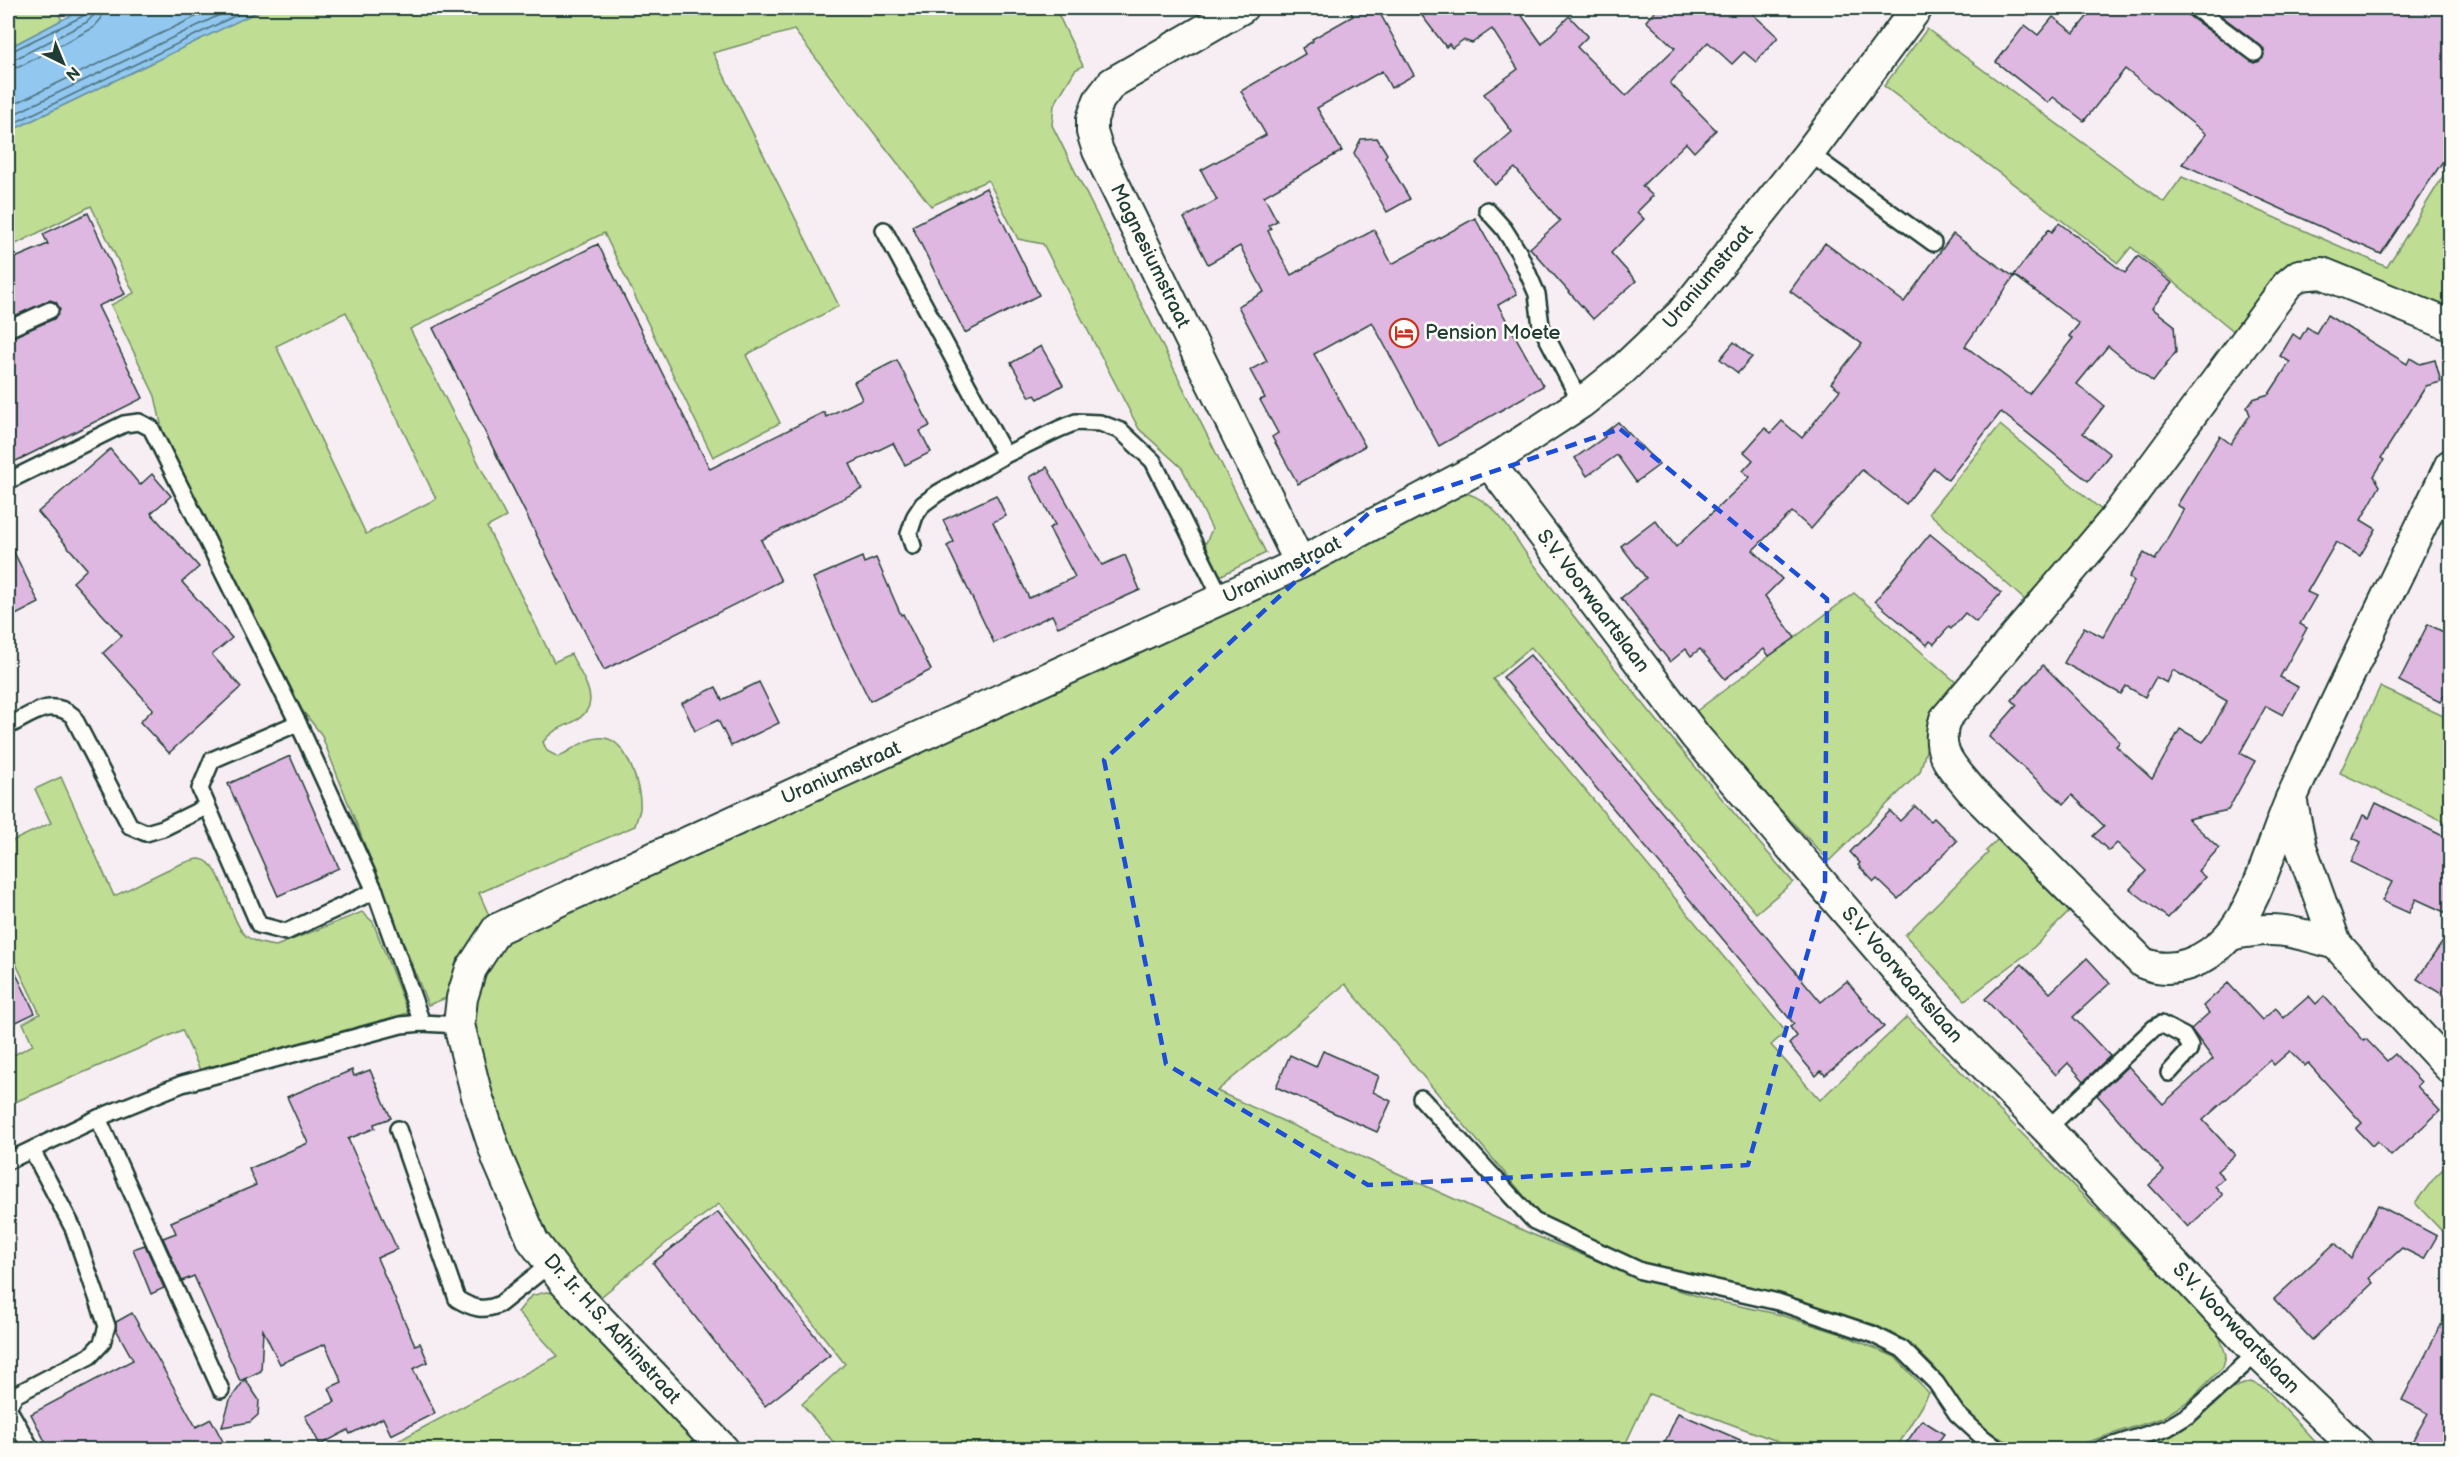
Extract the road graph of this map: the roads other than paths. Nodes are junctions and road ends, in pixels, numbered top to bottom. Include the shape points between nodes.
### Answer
1 (1242, 8) edge
2 (1917, 8) edge
3 (2195, 8) edge
4 (2255, 53) dead end
5 (1809, 153) junction
6 (1487, 210) dead end
7 (884, 230) dead end
8 (1933, 243) dead end
9 (50, 310) dead end
10 (2451, 325) edge
11 (8, 329) edge
12 (1581, 403) junction
13 (1005, 455) junction
14 (1489, 463) junction
15 (2451, 465) edge
16 (8, 481) edge
17 (913, 546) dead end
18 (1299, 563) junction
19 (1222, 600) junction
20 (298, 723) junction
21 (8, 726) edge
22 (2291, 798) junction
23 (206, 807) junction
24 (375, 891) junction
25 (497, 929) joint
26 (2230, 935) junction
27 (2336, 944) junction
28 (422, 1023) junction
29 (459, 1025) junction
30 (2451, 1068) edge
31 (2169, 1073) dead end
32 (1421, 1098) dead end
33 (98, 1118) junction
34 (398, 1129) dead end
35 (2047, 1129) junction
36 (32, 1150) junction
37 (8, 1161) edge
38 (550, 1264) junction
39 (2257, 1353) junction
40 (221, 1390) dead end
41 (8, 1408) edge
42 (32, 1449) edge
43 (724, 1449) edge
44 (2000, 1449) edge
45 (2099, 1449) edge
46 (2358, 1449) edge

1 - 18 street, Magnesiumstraat via 1112,83 1095,109 1092,132
2 - 5 street, Uraniumstraat
3 - 4 lane
5 - 8 lane
5 - 12 street, Uraniumstraat via 1681,314
6 - 12 lane via 1519,252 1537,294 1540,326
7 - 13 lane
9 - 11 lane
10 - 26 street via 2322,273 2299,275 2287,285 2113,521 1944,720 1940,742 1955,771 2143,963 2155,968 2177,968 2216,950
12 - 14 street, Uraniumstraat
13 - 17 lane via 923,504 909,534
13 - 19 lane via 1076,422 1100,423 1121,431 1154,461
14 - 18 street, Uraniumstraat
14 - 35 street, S.V. Voorwaartslaan via 1696,737 1938,1018
15 - 22 street
16 - 20 lane via 124,424 139,422 151,428
18 - 19 street, Uraniumstraat
19 - 25 street, Uraniumstraat
20 - 23 lane via 212,760 200,789
20 - 24 lane
21 - 23 lane via 50,706 64,708 73,716 130,826 146,832 163,828
22 - 26 street via 2247,908
22 - 27 street via 2301,847
23 - 24 lane via 259,925 286,932
24 - 28 lane
25 - 29 street, Dr. Ir. H.S. Adhinstraat via 471,969
26 - 27 street via 2259,929 2289,930
27 - 30 street
28 - 29 lane
28 - 33 lane via 400,1025 182,1084
29 - 38 street, Dr. Ir. H.S. Adhinstraat via 498,1160 533,1241
31 - 35 lane via 2190,1046 2184,1036 2161,1024
32 - 44 lane via 1534,1221 1641,1272 1778,1302 1872,1334 1902,1349 1936,1383 1957,1414
33 - 36 lane
33 - 40 lane
34 - 38 lane via 457,1299 469,1306 490,1309
35 - 39 street, S.V. Voorwaartslaan
36 - 37 lane
36 - 41 lane via 73,1227 107,1326 102,1343 90,1356 15,1395
38 - 43 street, Dr. Ir. H.S. Adhinstraat
39 - 45 lane via 2190,1414 2167,1428
39 - 46 street, S.V. Voorwaartslaan
41 - 42 lane

